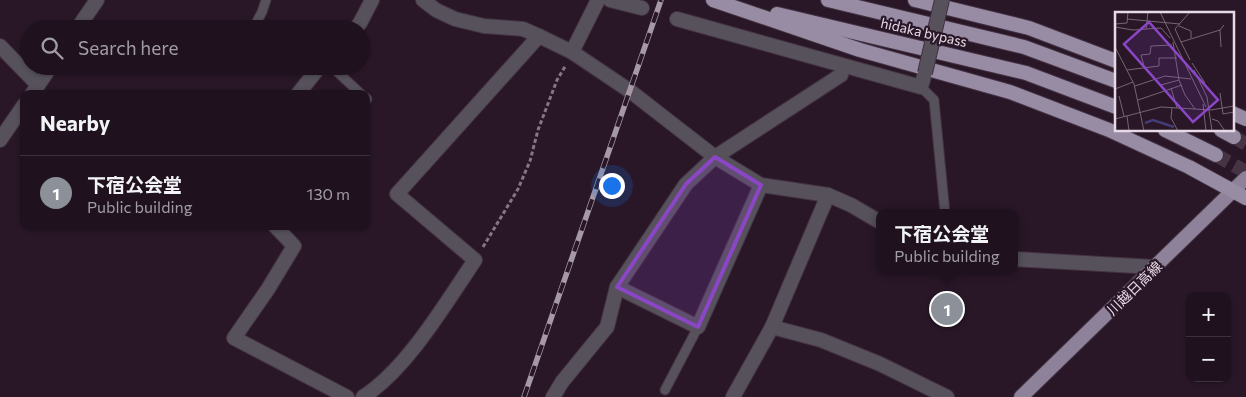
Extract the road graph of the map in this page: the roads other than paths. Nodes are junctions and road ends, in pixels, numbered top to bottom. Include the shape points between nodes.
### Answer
1 (97, 0) edge
2 (266, 0) edge
3 (372, 0) edge
4 (423, 0) edge
5 (598, 0) edge
6 (610, 0) edge
7 (713, 0) edge
8 (720, 0) edge
9 (828, 0) edge
10 (915, 0) edge
11 (942, 0) edge
12 (642, 8) dead end
13 (677, 19) dead end
14 (83, 20) edge
15 (258, 20) edge
16 (362, 20) edge
17 (539, 36) junction
18 (0, 46) edge
19 (572, 52) junction
20 (1115, 61) edge
21 (20, 71) edge
22 (24, 75) edge
23 (45, 75) edge
24 (313, 75) edge
25 (341, 75) edge
26 (840, 75) dead end
27 (1115, 81) edge
28 (921, 87) junction
29 (35, 89) edge
30 (301, 90) edge
31 (357, 90) edge
32 (1115, 107) edge
33 (20, 111) edge
34 (1234, 113) edge
35 (1246, 119) edge
36 (1167, 131) edge
37 (1222, 131) edge
38 (1234, 137) tunnel mouth
39 (0, 140) edge
40 (1216, 155) tunnel mouth
41 (715, 157) junction
42 (1246, 178) edge
43 (762, 185) junction
44 (1234, 191) junction
45 (828, 195) junction
46 (1246, 198) edge
47 (945, 209) edge
48 (876, 220) edge
49 (278, 230) edge
50 (1018, 259) edge
51 (1154, 267) junction
52 (617, 287) junction
53 (698, 327) junction
54 (772, 327) junction
55 (666, 390) dead end
56 (347, 397) edge
57 (363, 397) edge
58 (552, 397) edge
59 (734, 397) edge
60 (947, 397) edge
61 (1021, 397) edge

1 - 14 street
2 - 15 lane
3 - 16 street
4 - 17 street via 455,19 484,26 523,29
5 - 19 street
6 - 12 street
7 - 44 highway via 860,50 1010,92 1110,130
8 - 32 highway, hidaka bypass via 1026,73
9 - 27 highway, hidaka bypass via 1024,47
10 - 20 highway via 1029,28
11 - 28 street, bridge
13 - 28 street
17 - 19 street
17 - 57 street via 397,194 475,260 421,339 379,387
18 - 21 street
19 - 41 street via 630,91
22 - 29 street
23 - 29 street
24 - 30 street
25 - 31 lane
26 - 41 street
28 - 47 lane via 934,100
33 - 39 street
34 - 35 highway
36 - 40 highway
37 - 38 highway
41 - 43 street
41 - 52 street via 686,184
42 - 44 main road, 川越日高線
43 - 45 street
43 - 53 street
44 - 46 highway
44 - 51 main road, 川越日高線
45 - 48 street
45 - 54 street
49 - 56 street via 294,246 234,338
50 - 51 street
51 - 61 main road, 川越日高線
52 - 53 street
52 - 58 street via 607,328
53 - 55 lane
54 - 59 street
54 - 60 street via 821,340

